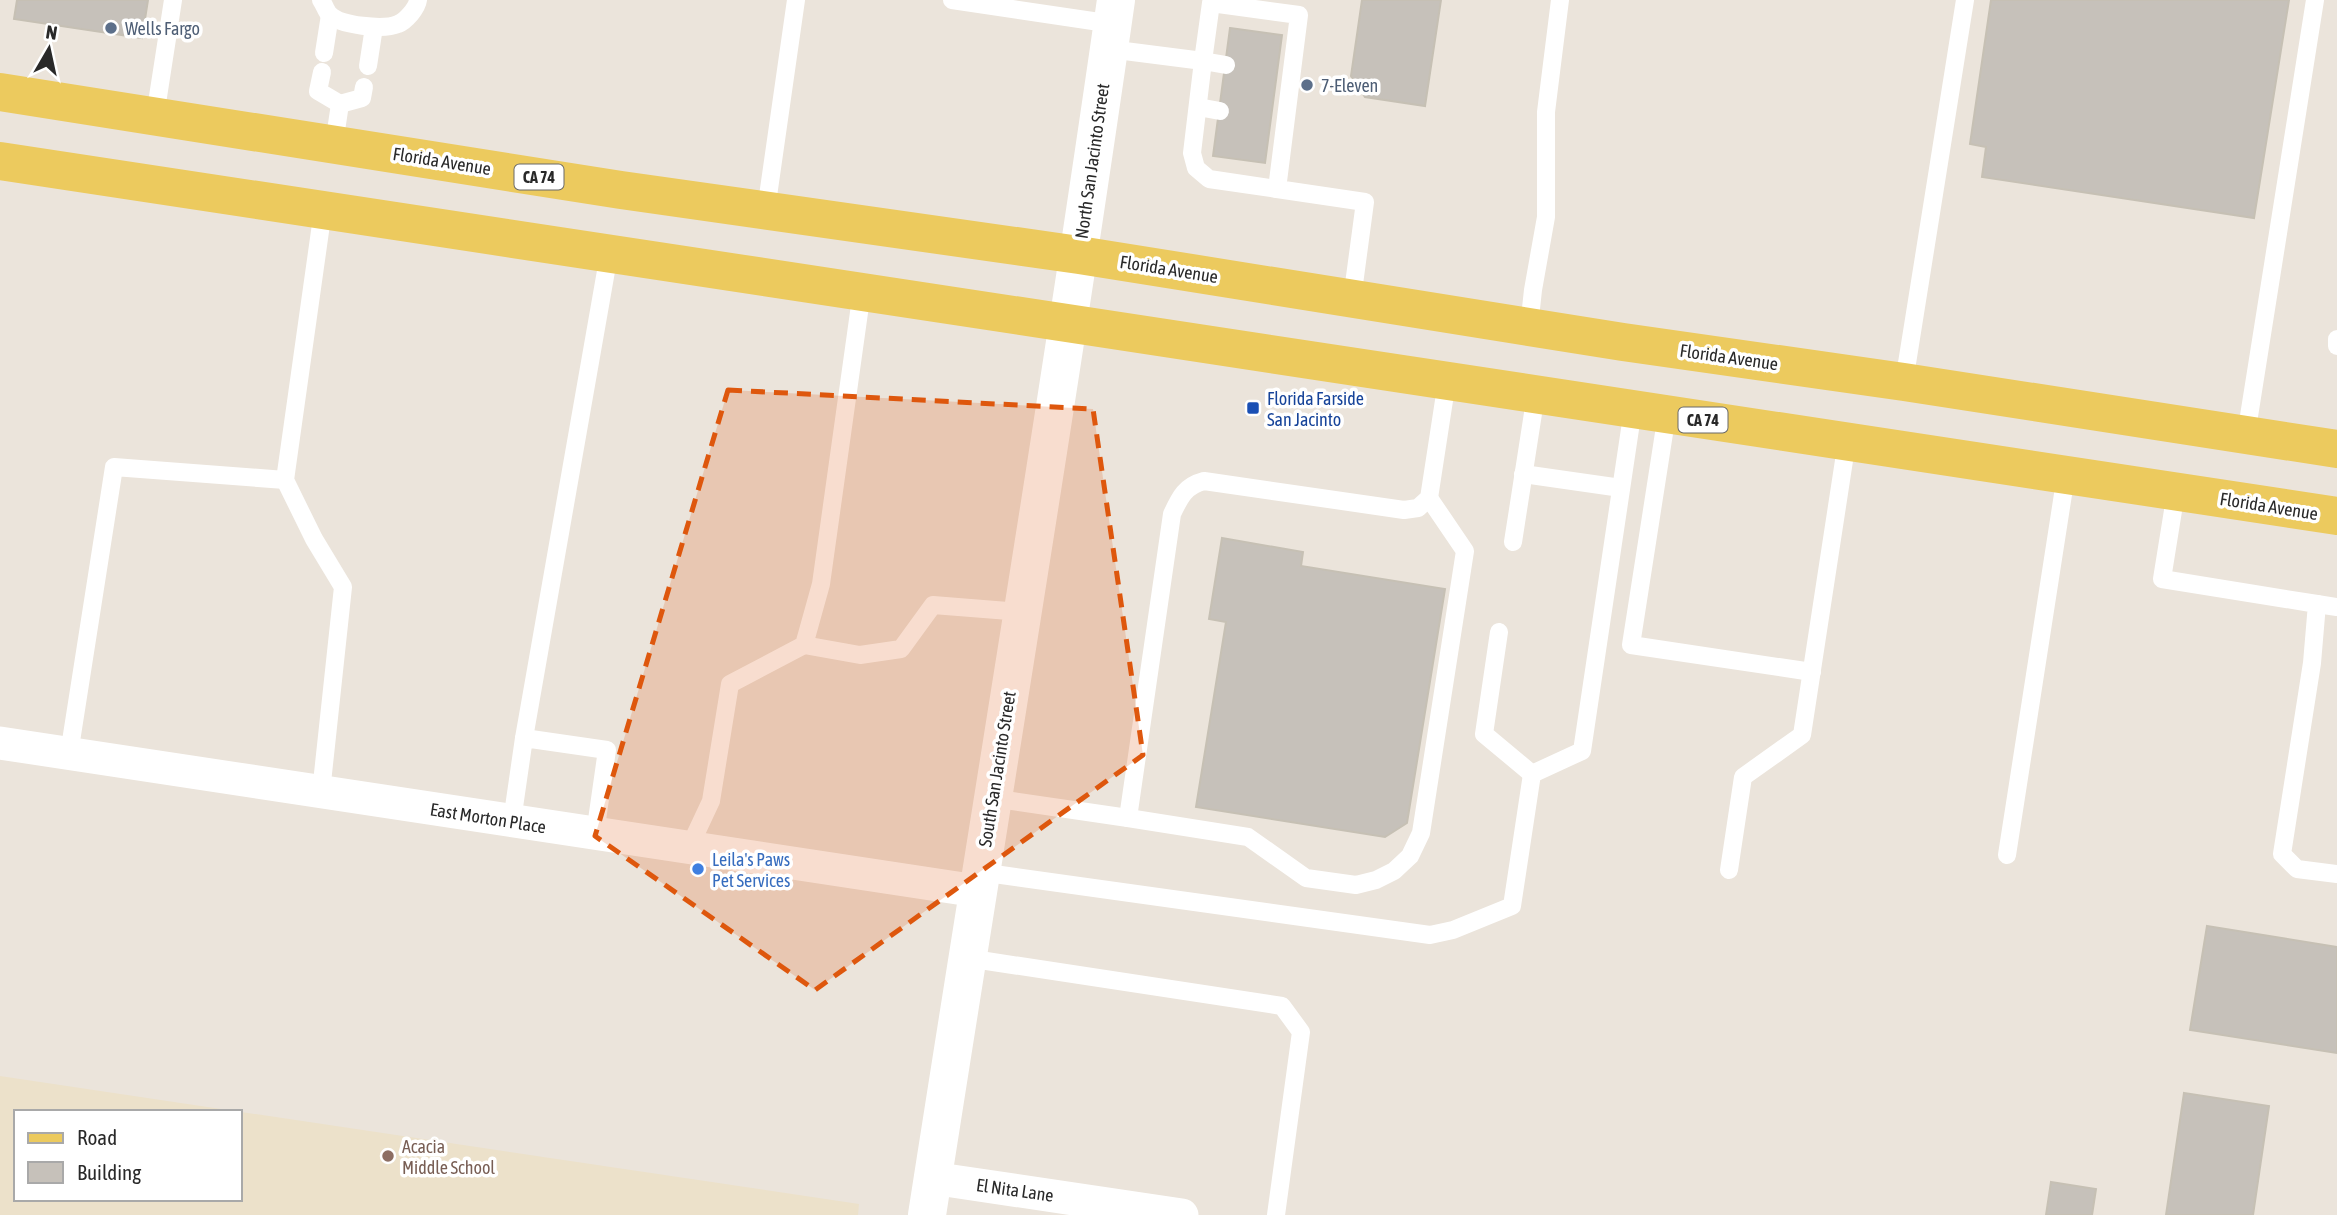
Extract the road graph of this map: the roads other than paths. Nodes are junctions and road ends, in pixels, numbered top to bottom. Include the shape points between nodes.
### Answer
1 (173, 0) edge
2 (418, 0) edge
3 (796, 0) edge
4 (952, 0) edge
5 (1560, 0) edge
6 (1965, 0) edge
7 (2315, 0) edge
8 (326, 8) edge
9 (1113, 24) edge
10 (374, 27) junction
11 (324, 53) dead end
12 (1203, 61) junction
13 (1226, 65) dead end
14 (368, 66) dead end
15 (321, 72) dead end
16 (364, 87) dead end
17 (0, 92) edge
18 (340, 104) junction
19 (1198, 107) junction
20 (1220, 111) dead end
21 (155, 116) junction
22 (334, 144) junction
23 (0, 161) edge
24 (1277, 189) junction
25 (323, 210) junction
26 (766, 210) junction
27 (609, 254) junction
28 (1079, 255) junction
29 (862, 291) junction
30 (1352, 299) junction
31 (1070, 323) junction
32 (1529, 327) junction
33 (2337, 339) edge
34 (2337, 346) edge
35 (1447, 381) junction
36 (1904, 382) junction
37 (1536, 394) junction
38 (1650, 412) junction
39 (2246, 435) junction
40 (1847, 441) junction
41 (2337, 449) edge
42 (1523, 474) junction
43 (2066, 475) junction
44 (285, 480) junction
45 (1621, 488) junction
46 (2176, 492) junction
47 (1429, 498) junction
48 (2337, 516) edge
49 (1513, 542) dead end
50 (2317, 604) junction
51 (2337, 607) edge
52 (1022, 612) junction
53 (1499, 632) dead end
54 (804, 645) junction
55 (1812, 673) junction
56 (524, 738) junction
57 (0, 743) edge
58 (68, 754) junction
59 (1532, 774) junction
60 (321, 792) junction
61 (992, 798) junction
62 (1128, 818) junction
63 (512, 821) junction
64 (595, 834) junction
65 (689, 848) junction
66 (2007, 855) dead end
67 (1729, 870) dead end
68 (2337, 874) edge
69 (979, 882) junction
70 (967, 958) junction
71 (933, 1178) junction
72 (927, 1215) edge
73 (1182, 1215) edge
74 (1276, 1215) edge

1 - 21 lane
2 - 10 lane via 399,24
3 - 26 lane
4 - 9 lane
5 - 32 lane via 1546,112 1546,218
6 - 36 lane
7 - 39 lane
8 - 10 lane via 342,22
8 - 11 lane
9 - 12 lane
9 - 28 main road, North San Jacinto Street
10 - 14 lane
12 - 13 lane
12 - 19 lane
12 - 24 lane via 1212,3 1298,15 1284,73
15 - 18 lane via 318,91
16 - 18 lane via 362,98
17 - 21 main road, Florida Avenue / CA 74
18 - 22 lane
19 - 20 lane
19 - 24 lane via 1192,153 1196,168 1209,179
21 - 22 main road, Florida Avenue / CA 74
22 - 26 main road, Florida Avenue / CA 74
23 - 25 main road, Florida Avenue / CA 74
24 - 30 lane via 1365,202
25 - 27 main road, Florida Avenue / CA 74
25 - 44 lane
26 - 28 main road, Florida Avenue / CA 74
27 - 29 main road, Florida Avenue / CA 74
27 - 56 lane
28 - 30 main road, Florida Avenue / CA 74
28 - 31 main road, North San Jacinto Street
29 - 31 main road, Florida Avenue / CA 74
29 - 54 lane via 821,584
30 - 32 main road, Florida Avenue / CA 74
31 - 35 main road, Florida Avenue / CA 74
31 - 52 main road, South San Jacinto Street
32 - 36 main road, Florida Avenue / CA 74
33 - 34 lane
35 - 37 main road, Florida Avenue / CA 74
35 - 47 lane
36 - 39 main road, Florida Avenue / CA 74
37 - 38 main road, Florida Avenue / CA 74
37 - 42 lane
38 - 40 main road, Florida Avenue / CA 74
38 - 45 lane
38 - 55 lane via 1631,645
39 - 41 main road, Florida Avenue / CA 74
40 - 43 main road, Florida Avenue / CA 74
40 - 55 lane
42 - 45 lane
42 - 49 lane
43 - 46 main road, Florida Avenue / CA 74
43 - 66 lane
44 - 58 lane via 114,467
44 - 60 lane via 343,587
45 - 59 lane via 1582,751
46 - 48 main road, Florida Avenue / CA 74
46 - 50 lane via 2162,579
47 - 62 lane via 1418,508 1404,510 1204,481 1182,493 1172,514
47 - 62 lane via 1465,551 1421,833 1410,856 1394,871 1356,885 1306,878 1248,838
50 - 51 lane
50 - 68 lane via 2282,854 2297,869
52 - 54 lane via 933,604 901,649 860,655
52 - 61 main road, South San Jacinto Street
53 - 59 lane via 1484,734
54 - 65 lane via 730,684 711,801
55 - 67 lane via 1802,735 1743,777
56 - 63 lane
56 - 64 lane via 607,750
57 - 58 street, East Morton Place
58 - 60 street, East Morton Place
59 - 69 lane via 1512,906 1430,935
60 - 63 street, East Morton Place
61 - 62 lane
61 - 69 main road, South San Jacinto Street
63 - 64 street, East Morton Place
64 - 65 street, East Morton Place
65 - 69 street, East Morton Place
69 - 70 main road, South San Jacinto Street
70 - 71 main road, South San Jacinto Street
70 - 74 lane via 1282,1006 1301,1032
71 - 72 main road, South San Jacinto Street
71 - 73 street, El Nita Lane

